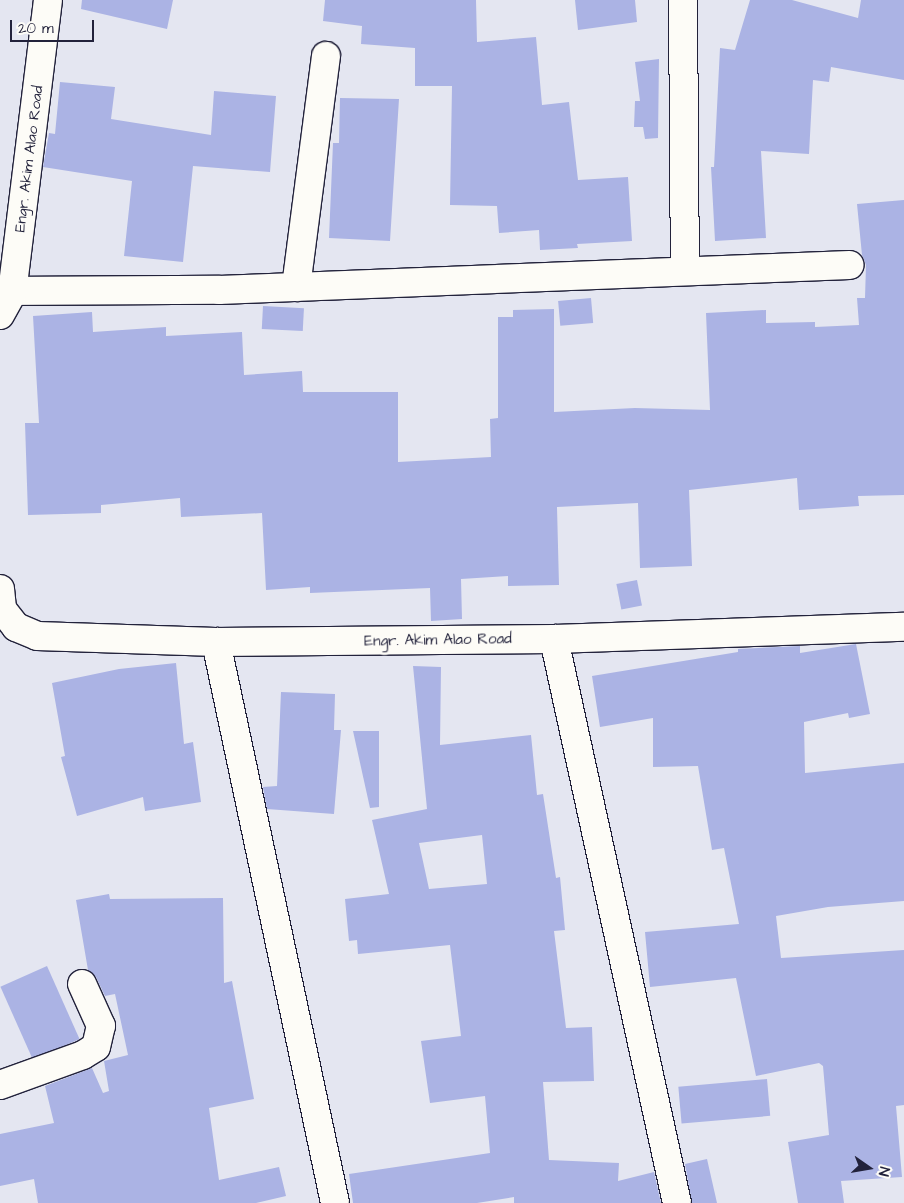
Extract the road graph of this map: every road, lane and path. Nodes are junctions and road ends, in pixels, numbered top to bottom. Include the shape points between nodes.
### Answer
1 (48, 0) edge
2 (683, 0) edge
3 (326, 56) dead end
4 (850, 264) dead end
5 (685, 270) junction
6 (296, 287) junction
7 (4, 300) edge
8 (0, 589) edge
9 (904, 627) edge
10 (554, 639) junction
11 (216, 642) junction
12 (82, 984) dead end
13 (0, 1085) edge
14 (335, 1203) edge
15 (677, 1203) edge

1 - 7 street, Engr. Akim Alao Road
2 - 5 street
3 - 6 street
4 - 5 street
5 - 6 street
6 - 7 street
8 - 11 street, Engr. Akim Alao Road via 2,609 16,627 37,636
9 - 10 street, Engr. Akim Alao Road
10 - 11 street, Engr. Akim Alao Road
10 - 15 street
11 - 14 street
12 - 13 street via 101,1026 96,1047 84,1055

